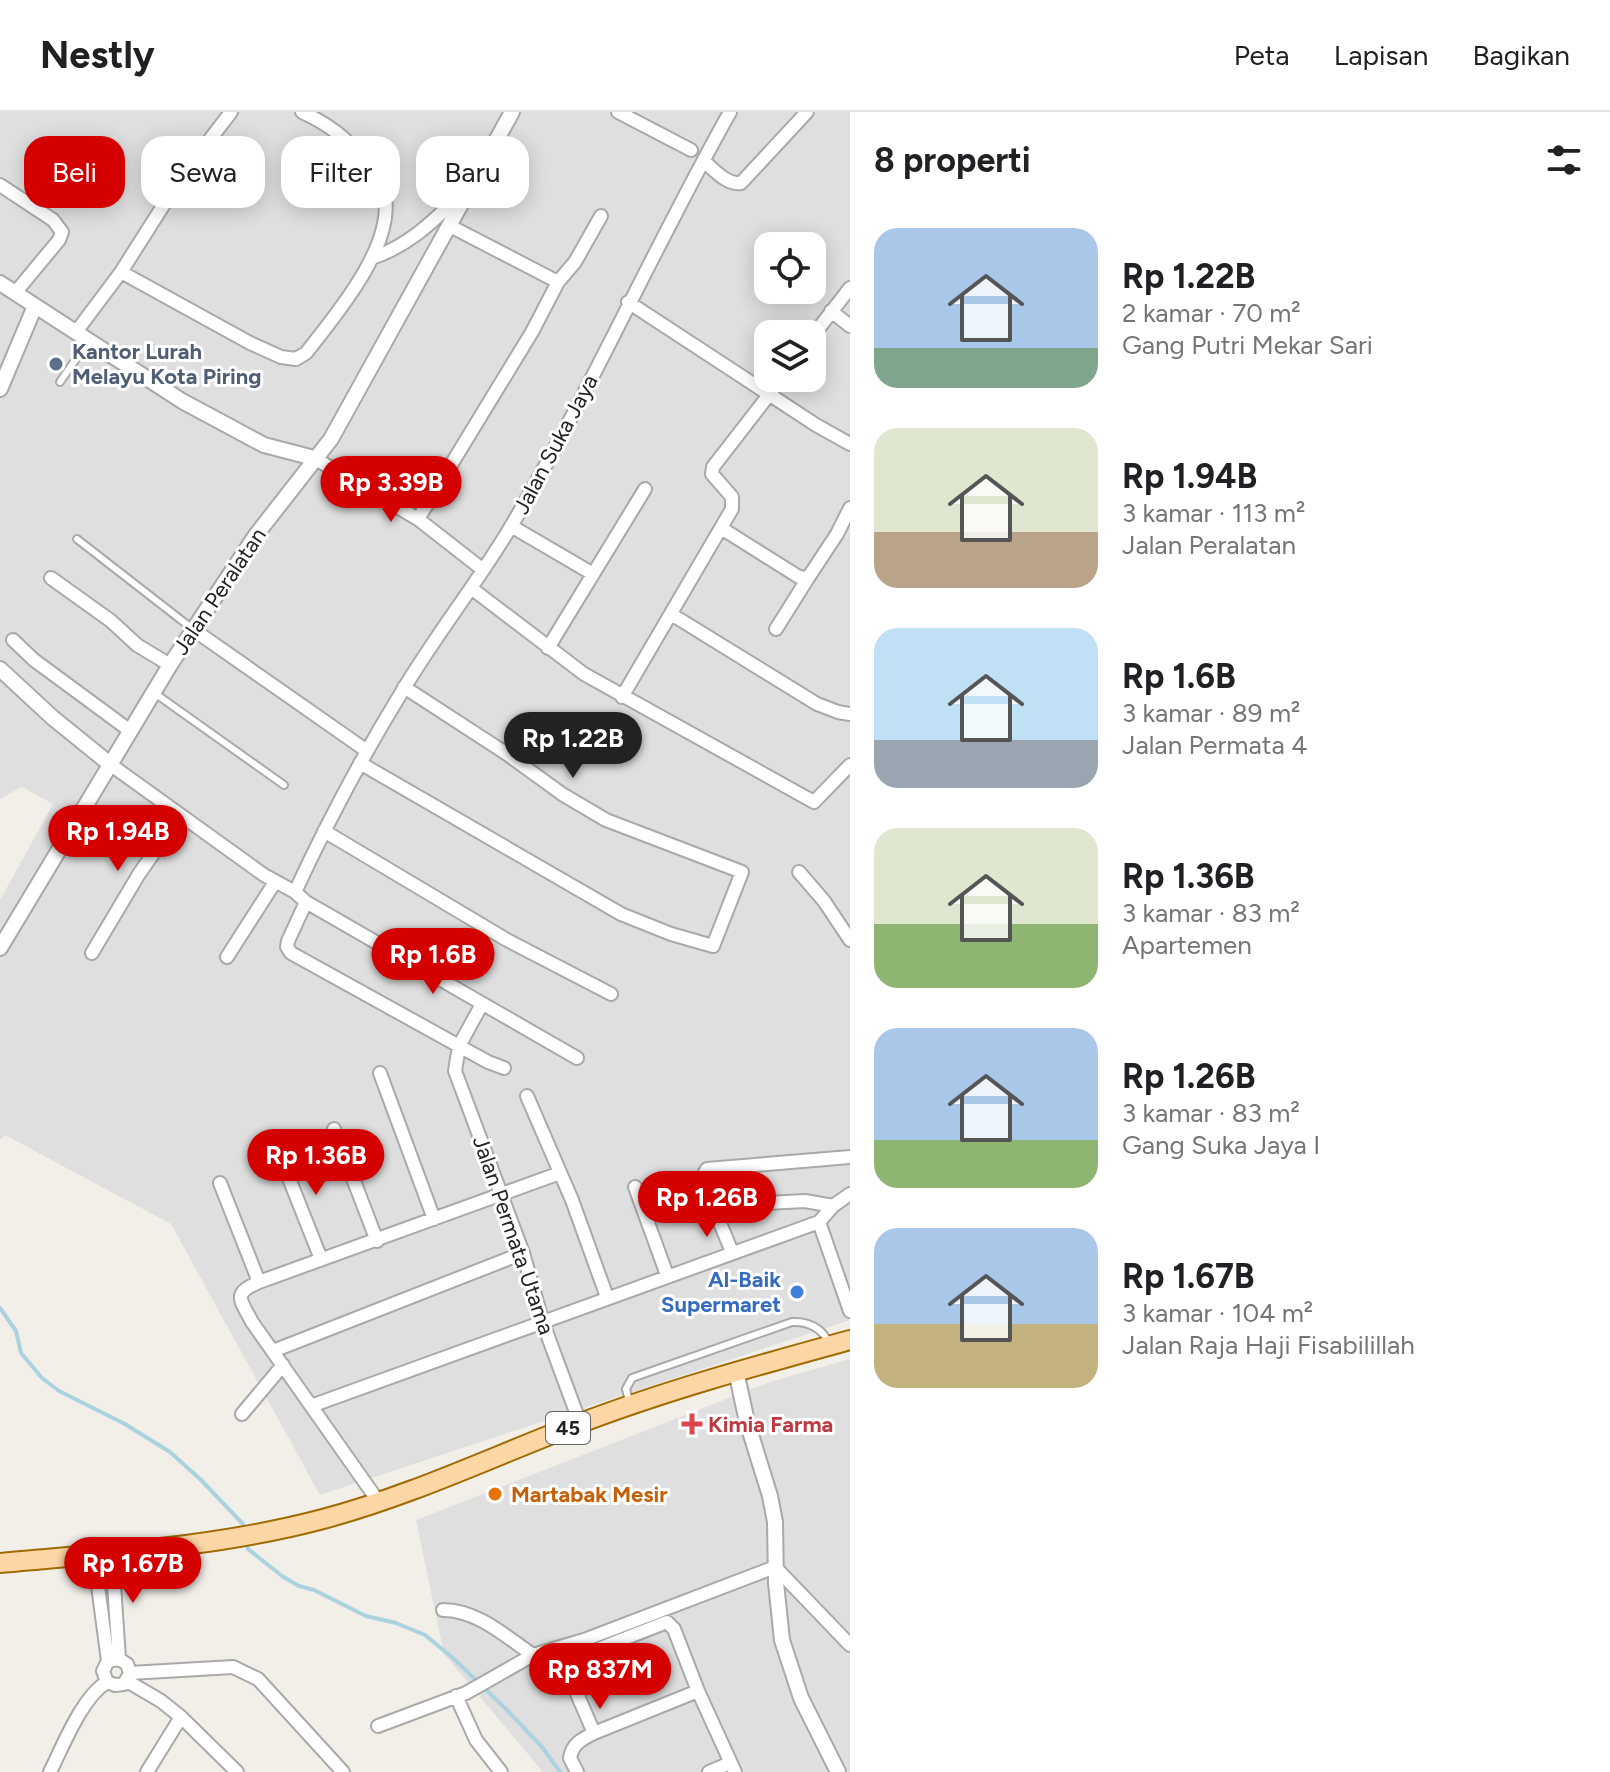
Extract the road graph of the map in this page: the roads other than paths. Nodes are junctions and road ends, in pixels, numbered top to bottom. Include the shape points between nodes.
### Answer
1 (231, 112) edge
2 (302, 112) edge
3 (512, 112) edge
4 (618, 112) edge
5 (730, 112) edge
6 (807, 112) edge
7 (499, 136) edge
8 (691, 150) dead end
9 (704, 161) junction
10 (0, 185) edge
11 (448, 208) edge
12 (460, 208) edge
13 (601, 216) dead end
14 (450, 226) junction
15 (372, 258) junction
16 (121, 272) junction
17 (558, 282) junction
18 (0, 283) edge
19 (850, 288) edge
20 (15, 293) junction
21 (628, 302) junction
22 (35, 306) junction
23 (831, 311) junction
24 (824, 320) edge
25 (850, 326) edge
26 (82, 336) junction
27 (60, 382) dead end
28 (0, 389) edge
29 (772, 392) edge
30 (770, 395) junction
31 (850, 444) edge
32 (314, 458) junction
33 (645, 489) dead end
34 (850, 508) edge
35 (418, 519) junction
36 (511, 526) junction
37 (721, 528) junction
38 (837, 534) junction
39 (77, 539) dead end
40 (850, 541) edge
41 (482, 569) junction
42 (593, 574) junction
43 (51, 578) dead end
44 (808, 578) junction
45 (471, 588) junction
46 (671, 614) junction
47 (776, 629) dead end
48 (194, 630) junction
49 (13, 640) dead end
50 (548, 648) junction
51 (170, 665) junction
52 (0, 669) edge
53 (404, 687) junction
54 (153, 692) junction
55 (622, 697) junction
56 (850, 714) edge
57 (129, 730) junction
58 (364, 757) junction
59 (111, 765) junction
60 (850, 765) edge
61 (284, 785) dead end
62 (180, 815) junction
63 (324, 831) junction
64 (799, 872) dead end
65 (275, 882) junction
66 (295, 892) junction
67 (306, 902) junction
68 (850, 940) edge
69 (0, 948) edge
70 (92, 953) dead end
71 (227, 957) dead end
72 (611, 994) dead end
73 (482, 1004) junction
74 (459, 1046) junction
75 (577, 1058) dead end
76 (504, 1068) dead end
77 (380, 1073) dead end
78 (527, 1096) dead end
79 (334, 1129) dead end
80 (277, 1148) dead end
81 (850, 1157) edge
82 (560, 1173) junction
83 (220, 1183) dead end
84 (635, 1187) dead end
85 (501, 1192) junction
86 (850, 1194) edge
87 (833, 1206) junction
88 (718, 1207) junction
89 (434, 1219) junction
90 (819, 1222) junction
91 (377, 1241) junction
92 (732, 1252) junction
93 (523, 1253) junction
94 (321, 1259) junction
95 (667, 1275) junction
96 (259, 1282) junction
97 (607, 1297) junction
98 (850, 1311) edge
99 (543, 1323) junction
100 (850, 1340) edge
101 (830, 1346) junction
102 (273, 1351) junction
103 (283, 1365) junction
104 (736, 1371) junction
105 (630, 1405) junction
106 (311, 1406) junction
107 (242, 1414) dead end
108 (580, 1423) junction
109 (378, 1501) junction
110 (103, 1555) junction
111 (0, 1563) edge
112 (775, 1567) junction
113 (443, 1610) dead end
114 (850, 1645) edge
115 (533, 1655) junction
116 (114, 1660) junction
117 (129, 1677) junction
118 (107, 1682) junction
119 (698, 1691) junction
120 (456, 1696) junction
121 (181, 1717) junction
122 (378, 1726) dead end
123 (594, 1733) junction
124 (732, 1767) edge
125 (50, 1772) edge
126 (147, 1772) edge
127 (237, 1772) edge
128 (343, 1772) edge
129 (501, 1772) edge
130 (577, 1772) edge
131 (709, 1772) edge
132 (838, 1772) edge

1 - 16 street via 182,176
2 - 15 street via 338,132 377,177 385,211
3 - 7 street, Jalan Peralatan
4 - 8 street
5 - 9 street, Jalan Suka Jaya
6 - 9 street via 741,183 728,181
9 - 21 street, Jalan Suka Jaya
10 - 20 street via 53,220 62,232
11 - 15 street via 420,235
12 - 14 street, Jalan Peralatan
13 - 17 street
14 - 17 street
14 - 32 street, Jalan Peralatan via 331,439
15 - 16 street via 334,317 296,359 250,343
16 - 26 street
17 - 35 street
18 - 20 street
19 - 23 street
20 - 22 street
21 - 30 street
21 - 36 street, Jalan Suka Jaya
22 - 26 street
22 - 28 street
23 - 24 street
23 - 25 street
26 - 27 lane
26 - 32 street via 221,423 264,445
29 - 30 street
30 - 31 street
30 - 37 street via 713,467 712,474 734,503
32 - 35 street
32 - 48 street, Jalan Peralatan
33 - 42 street
34 - 38 street
35 - 41 street
36 - 41 street, Jalan Suka Jaya
36 - 42 street
37 - 44 street
37 - 46 street
38 - 40 street
38 - 44 street
39 - 48 lane
41 - 45 street, Jalan Suka Jaya
42 - 50 street
43 - 51 street
44 - 47 street
45 - 50 street
45 - 53 street, Jalan Suka Jaya
46 - 55 street
46 - 56 street via 817,704
48 - 51 street, Jalan Peralatan
48 - 58 street
49 - 57 street
50 - 55 street
51 - 54 street, Jalan Peralatan
52 - 59 street
53 - 58 street, Jalan Suka Jaya
53 - 58 street via 606,820 742,872 713,946 621,914
54 - 57 street, Jalan Peralatan
54 - 61 lane
55 - 60 street via 814,802
57 - 59 street, Jalan Peralatan
58 - 63 street, Jalan Suka Jaya
59 - 62 street
59 - 69 street, Jalan Peralatan
62 - 65 street
62 - 70 street
63 - 66 street, Jalan Suka Jaya
63 - 72 street via 507,940
64 - 68 street
65 - 66 street
65 - 71 street
66 - 67 street
67 - 73 street
67 - 74 street via 288,941 291,953
73 - 74 street
73 - 75 street
74 - 76 street
74 - 85 street, Jalan Permata Utama via 455,1071
77 - 89 street
78 - 82 street
79 - 91 street
80 - 94 street
81 - 88 street via 707,1169 702,1178
82 - 85 street
82 - 97 street
83 - 96 street
84 - 95 street
85 - 89 street
85 - 93 street, Jalan Permata Utama
86 - 87 street
87 - 88 street via 805,1201
87 - 90 street
88 - 92 street
89 - 91 street
90 - 92 street
90 - 98 street
91 - 94 street
92 - 95 street
93 - 99 street, Jalan Permata Utama
93 - 102 street
94 - 96 street
95 - 97 street
96 - 102 street via 243,1289 240,1298
97 - 99 street
99 - 106 street
99 - 108 street, Jalan Permata Utama
100 - 101 main road, 45
101 - 104 main road, 45
101 - 105 lane via 816,1328 792,1322 632,1378 626,1389
102 - 103 street
103 - 106 street
103 - 107 street
104 - 105 main road, 45
104 - 112 street via 770,1496
105 - 108 main road, 45
106 - 109 street
108 - 109 main road, 45
109 - 110 main road, 45 via 290,1527
110 - 111 main road, 45
110 - 116 street
110 - 116 street
112 - 114 street
112 - 115 street
112 - 132 street via 782,1640 801,1698
113 - 115 street via 476,1617
115 - 120 street
116 - 117 street via 127,1664
116 - 118 street via 103,1671
117 - 118 street via 120,1685
117 - 121 street
117 - 128 street via 222,1667 246,1671
118 - 125 street via 80,1713
119 - 123 street
119 - 123 street via 674,1629 667,1622 658,1624 565,1666
119 - 124 street
120 - 122 street
120 - 129 street via 476,1740
121 - 126 street
121 - 127 street
123 - 130 street via 572,1747 570,1758
124 - 131 street

